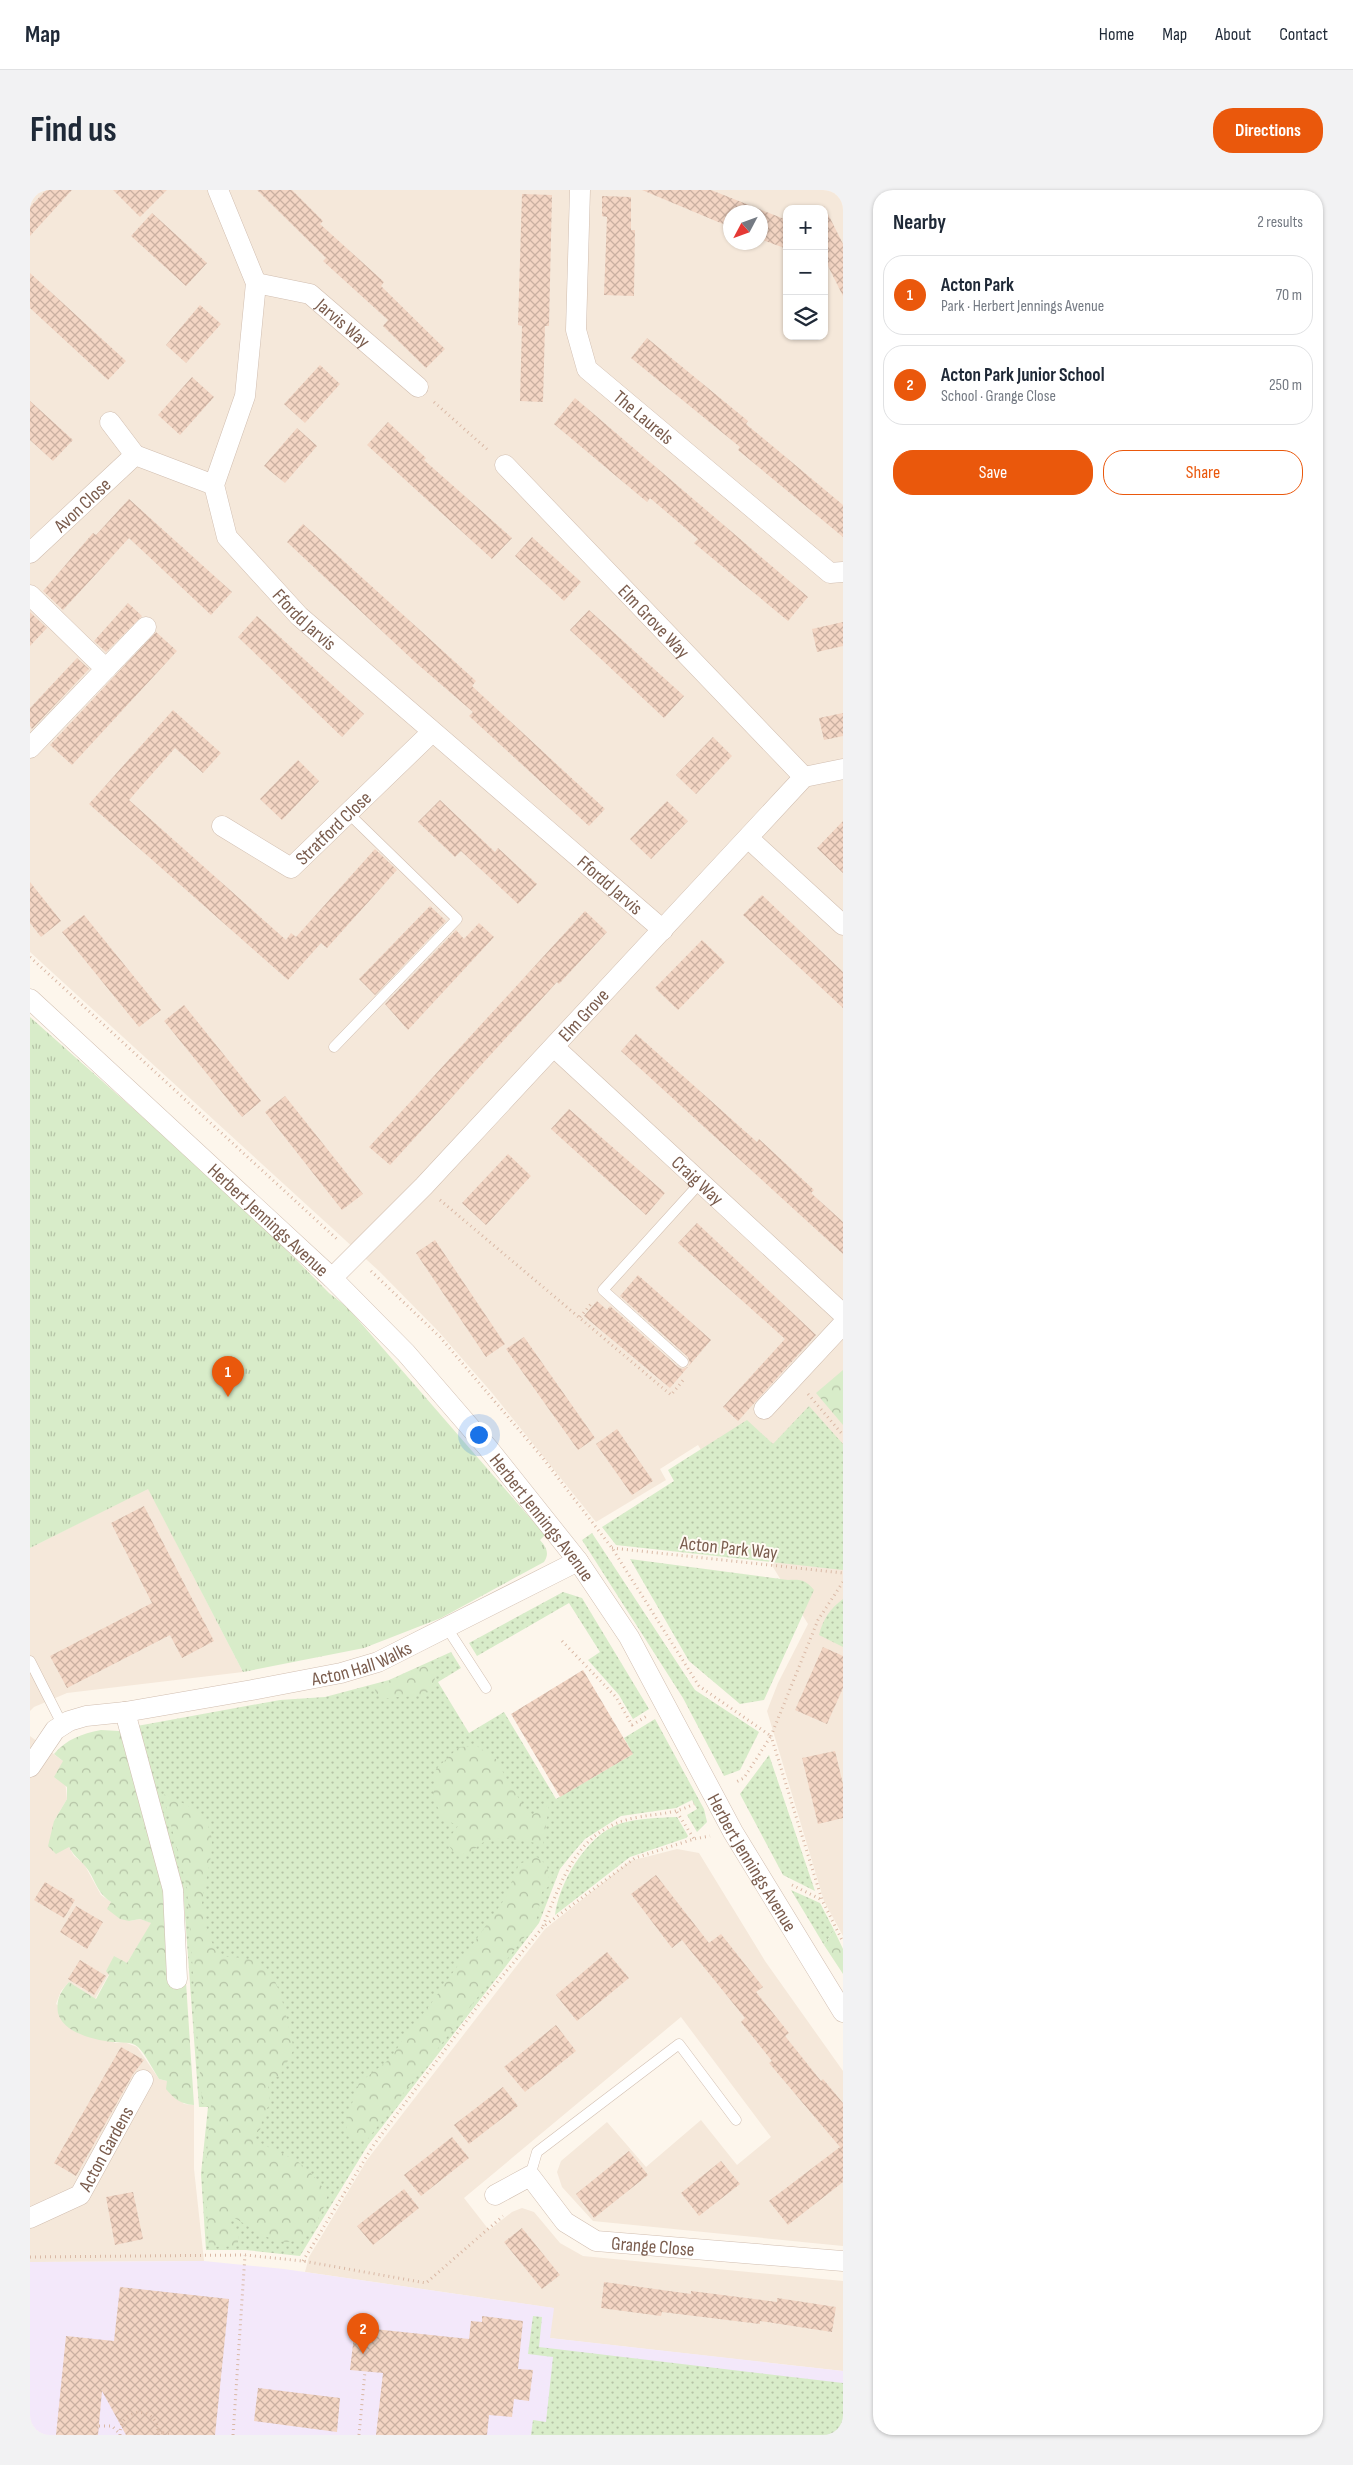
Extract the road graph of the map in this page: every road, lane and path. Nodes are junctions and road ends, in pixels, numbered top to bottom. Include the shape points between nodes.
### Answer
1 (218, 190) edge
2 (580, 190) edge
3 (256, 283) junction
4 (418, 388) joint
5 (110, 422) dead end
6 (134, 455) junction
7 (504, 465) joint
8 (214, 485) junction
9 (30, 553) edge
10 (843, 572) edge
11 (30, 595) edge
12 (146, 627) dead end
13 (106, 669) junction
14 (432, 732) junction
15 (30, 748) edge
16 (843, 769) edge
17 (804, 777) junction
18 (348, 813) junction
19 (222, 826) dead end
20 (748, 838) junction
21 (843, 924) edge
22 (663, 930) junction
23 (30, 957) edge
24 (30, 1000) edge
25 (334, 1047) dead end
26 (554, 1047) junction
27 (700, 1183) junction
28 (424, 1186) junction
29 (355, 1255) junction
30 (332, 1278) junction
31 (843, 1314) edge
32 (843, 1324) edge
33 (683, 1362) joint
34 (794, 1377) junction
35 (764, 1409) dead end
36 (843, 1435) edge
37 (612, 1548) junction
38 (578, 1561) junction
39 (843, 1574) edge
40 (843, 1582) edge
41 (447, 1628) junction
42 (562, 1641) dead end
43 (30, 1661) edge
44 (486, 1688) dead end
45 (125, 1712) junction
46 (62, 1724) junction
47 (632, 1725) dead end
48 (771, 1736) junction
49 (30, 1767) edge
50 (736, 1782) dead end
51 (695, 1804) dead end
52 (677, 1812) junction
53 (733, 1832) junction
54 (694, 1838) junction
55 (543, 1927) junction
56 (843, 1942) edge
57 (177, 1979) dead end
58 (843, 2012) edge
59 (143, 2080) dead end
60 (736, 2120) dead end
61 (530, 2176) junction
62 (501, 2202) joint
63 (30, 2218) edge
64 (245, 2255) junction
65 (30, 2257) edge
66 (302, 2261) junction
67 (843, 2261) edge
68 (364, 2371) dead end
69 (99, 2426) dead end
70 (160, 2434) edge
71 (172, 2435) edge
72 (233, 2435) edge
73 (359, 2435) edge

1 - 3 street
2 - 10 street, The Laurels via 576,330 587,369 830,573
3 - 4 street, Jarvis Way via 310,294
3 - 8 street via 245,396
4 - 7 path
5 - 6 street
6 - 8 street
6 - 9 street, Avon Close
7 - 17 street, Elm Grove Way
8 - 14 street, Ffordd Jarvis via 227,537 299,616
11 - 13 street
12 - 13 street
13 - 15 street
14 - 18 street, Stratford Close
14 - 22 street, Ffordd Jarvis
16 - 17 street
17 - 20 street, Elm Grove
18 - 19 street, Stratford Close via 291,868
18 - 25 lane via 458,919
20 - 21 street
20 - 22 street, Elm Grove
22 - 26 street, Elm Grove
23 - 29 path
24 - 30 street, Herbert Jennings Avenue
26 - 27 street, Craig Way
26 - 28 street, Elm Grove
27 - 31 street, Craig Way
27 - 33 lane via 604,1290
28 - 29 street, Elm Grove
28 - 33 path via 671,1395 693,1369
29 - 30 street, Elm Grove
29 - 37 path via 440,1336 542,1457
30 - 38 street, Herbert Jennings Avenue via 406,1353 482,1440
32 - 34 street
34 - 35 street
34 - 36 path
37 - 39 path, Acton Park Way
37 - 48 path via 699,1686
38 - 41 street, Acton Hall Walks
38 - 53 street, Herbert Jennings Avenue via 629,1637
40 - 48 path via 818,1620
41 - 44 lane
41 - 45 street, Acton Hall Walks via 378,1662 341,1673
42 - 47 path via 616,1697
43 - 46 lane
45 - 46 street, Acton Hall Walks via 86,1716
45 - 57 street via 173,1890
46 - 49 street
48 - 50 path via 744,1778
48 - 56 path via 822,1900
51 - 52 path
52 - 54 path
52 - 55 path via 615,1823 598,1833 569,1864
53 - 54 path
53 - 58 street, Herbert Jennings Avenue
54 - 55 path via 635,1858
55 - 66 path via 480,2003 374,2146
59 - 63 street, Acton Gardens via 80,2195
60 - 61 lane via 679,2044 537,2152
61 - 62 street
61 - 67 street, Grange Close via 565,2222 596,2241
62 - 66 path via 502,2217 426,2283
64 - 65 path
64 - 66 path
64 - 72 path
68 - 73 path
69 - 70 path via 118,2429 126,2417 143,2412 154,2419
70 - 71 path

